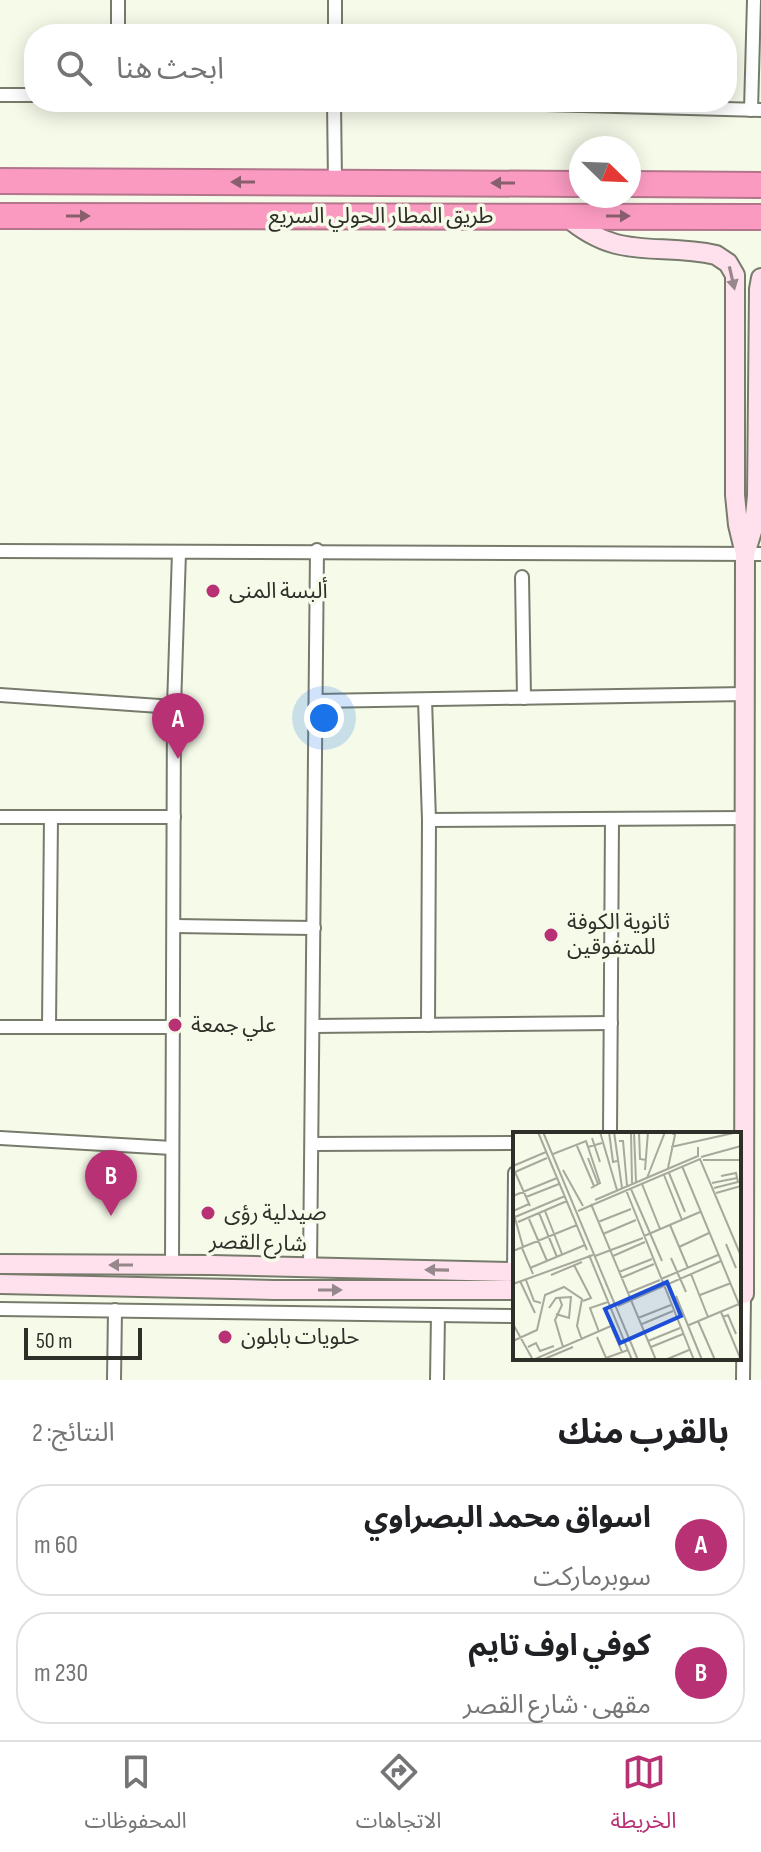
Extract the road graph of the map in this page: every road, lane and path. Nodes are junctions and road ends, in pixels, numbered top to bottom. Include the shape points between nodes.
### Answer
1 (118, 0) edge
2 (335, 0) edge
3 (754, 0) edge
4 (118, 24) edge
5 (335, 24) edge
6 (0, 95) edge
7 (24, 95) edge
8 (756, 110) edge
9 (334, 112) edge
10 (0, 181) edge
11 (335, 182) junction
12 (569, 184) edge
13 (641, 184) edge
14 (761, 185) edge
15 (0, 216) edge
16 (566, 216) junction
17 (761, 217) edge
18 (761, 278) edge
19 (317, 550) junction
20 (0, 551) edge
21 (179, 552) junction
22 (753, 554) edge
23 (522, 577) dead end
24 (746, 694) junction
25 (0, 695) edge
26 (524, 698) junction
27 (425, 700) junction
28 (316, 701) junction
29 (174, 707) junction
30 (0, 817) edge
31 (51, 817) junction
32 (174, 817) junction
33 (745, 818) junction
34 (612, 819) junction
35 (429, 820) junction
36 (753, 899) edge
37 (175, 926) junction
38 (314, 928) junction
39 (611, 1023) junction
40 (428, 1025) junction
41 (313, 1026) junction
42 (0, 1027) edge
43 (49, 1027) junction
44 (172, 1027) junction
45 (610, 1132) edge
46 (0, 1138) edge
47 (513, 1143) edge
48 (312, 1144) junction
49 (172, 1148) junction
50 (741, 1148) edge
51 (0, 1264) edge
52 (172, 1265) junction
53 (212, 1265) junction
54 (274, 1267) junction
55 (310, 1268) junction
56 (748, 1271) edge
57 (513, 1272) edge
58 (0, 1284) edge
59 (43, 1284) junction
60 (210, 1288) junction
61 (274, 1290) junction
62 (513, 1290) edge
63 (748, 1294) edge
64 (0, 1297) edge
65 (0, 1309) edge
66 (115, 1310) junction
67 (438, 1315) junction
68 (513, 1316) edge
69 (741, 1321) edge
70 (114, 1380) edge
71 (437, 1380) edge
72 (743, 1380) edge

1 - 4 street
2 - 5 street
3 - 8 street
6 - 7 street
9 - 11 street
11 -> 10 highway, طريق المطار الحولي السريع
12 -> 11 highway, طريق المطار الحولي السريع
13 - 14 highway
15 -> 16 highway, طريق المطار الحولي السريع
16 -> 17 highway, طريق المطار الحولي السريع
16 -> 22 street via 614,245 710,253 732,269 735,495 738,525
18 - 22 street
19 - 21 street
19 - 22 street
19 - 28 street
20 - 21 street
21 - 29 street
22 - 24 street
23 - 26 street
24 - 26 street
24 - 33 street
25 - 29 street
26 - 27 street
27 - 28 street
27 - 35 street
28 - 38 street
29 - 32 street
30 - 31 street
31 - 32 street
31 - 43 street
32 - 37 street
33 - 34 street
33 - 36 street
34 - 35 street
34 - 39 street
35 - 40 street
36 - 50 street
37 - 38 street
37 - 44 street
38 - 41 street
39 - 40 street
39 - 45 street
40 - 41 street
41 - 48 street
42 - 43 street
43 - 44 street
44 - 49 street
46 - 49 street
47 - 48 street
48 - 55 street
49 - 52 street
50 - 56 street
52 -> 51 street, شارع القصر
52 - 53 street, شارع القصر
53 - 54 street, شارع القصر
53 - 60 street via 218,1276
54 - 55 street, شارع القصر
54 - 61 street via 267,1278
57 -> 55 street, شارع القصر
56 - 63 street
58 - 59 street, شارع القصر
59 - 60 street, شارع القصر
59 - 64 street
60 - 61 street, شارع القصر
61 -> 62 street, شارع القصر
63 - 69 street
65 - 66 street
66 - 67 street
66 - 70 street
67 - 68 street
67 - 71 street
69 - 72 street

